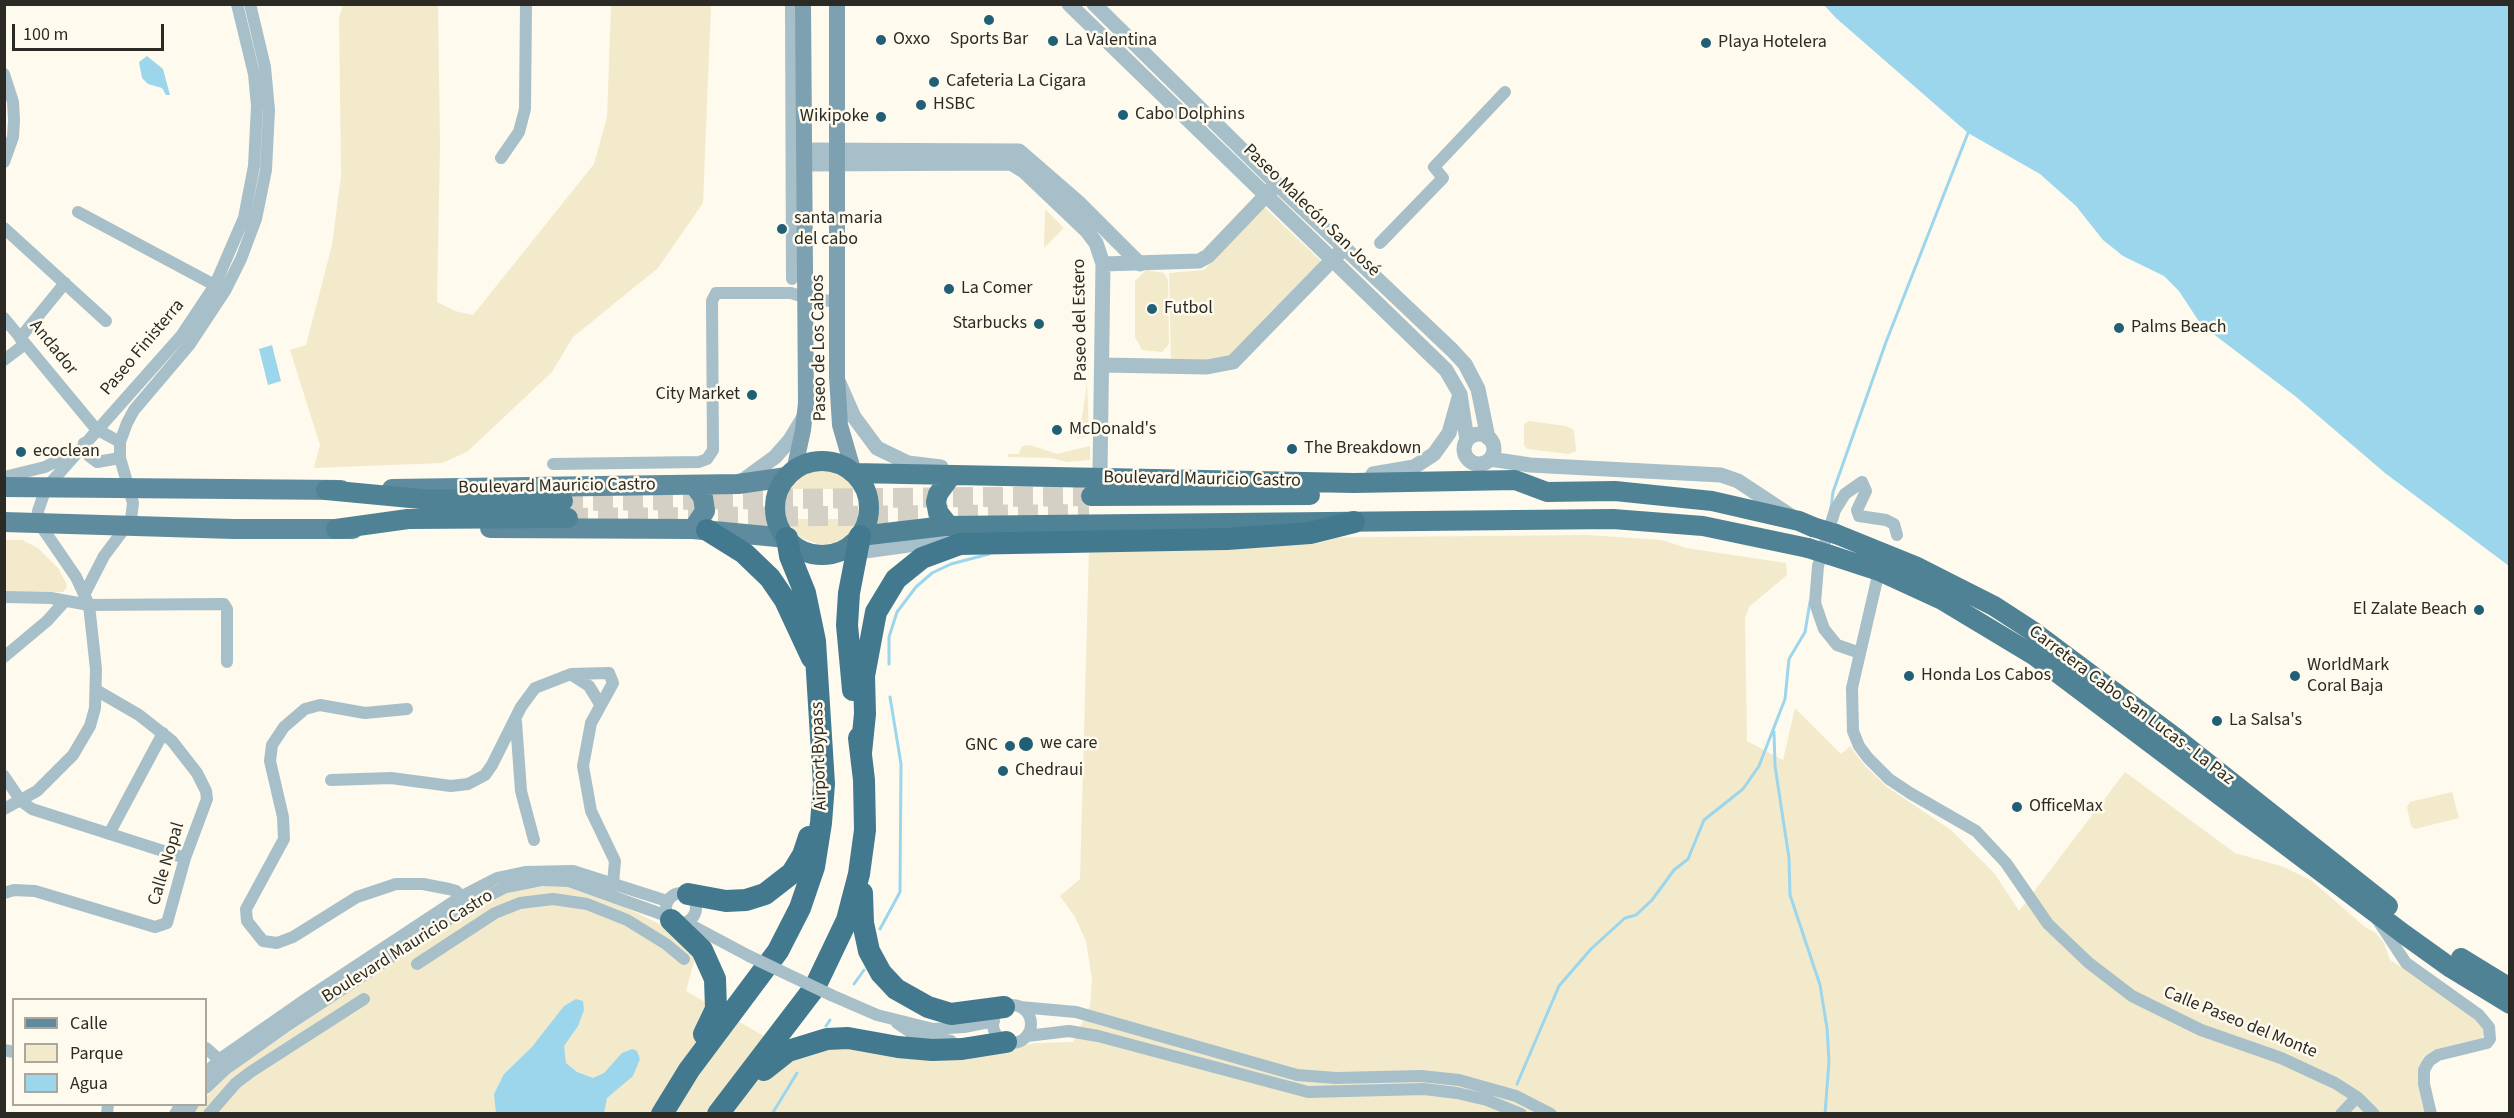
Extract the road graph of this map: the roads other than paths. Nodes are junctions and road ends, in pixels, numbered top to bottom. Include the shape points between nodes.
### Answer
1 (237, 4) edge
2 (250, 4) edge
3 (526, 4) edge
4 (791, 4) edge
5 (803, 4) edge
6 (837, 4) edge
7 (1069, 4) edge
8 (1094, 4) edge
9 (1149, 58) junction
10 (1137, 70) junction
11 (4, 74) edge
12 (1505, 92) dead end
13 (804, 157) junction
14 (838, 157) junction
15 (501, 158) dead end
16 (4, 162) edge
17 (1272, 190) junction
18 (78, 212) dead end
19 (1079, 213) junction
20 (4, 228) edge
21 (243, 240) junction
22 (1380, 243) dead end
23 (1339, 253) junction
24 (1102, 264) junction
25 (1140, 264) junction
26 (792, 279) dead end
27 (65, 283) junction
28 (220, 288) junction
29 (807, 298) junction
30 (838, 302) junction
31 (4, 318) edge
32 (106, 321) dead end
33 (23, 341) junction
34 (4, 360) edge
35 (1102, 365) junction
36 (837, 377) junction
37 (1460, 394) junction
38 (806, 414) junction
39 (96, 429) junction
40 (1488, 438) junction
41 (1467, 440) junction
42 (120, 442) junction
43 (80, 447) junction
44 (120, 459) junction
45 (1490, 459) junction
46 (553, 464) dead end
47 (1100, 471) junction
48 (854, 473) junction
49 (1284, 473) junction
50 (791, 474) junction
51 (951, 476) junction
52 (4, 477) edge
53 (1354, 483) junction
54 (738, 484) junction
55 (694, 485) junction
56 (130, 486) junction
57 (4, 487) edge
58 (46, 488) junction
59 (326, 490) junction
60 (1547, 492) junction
61 (1712, 501) joint
62 (1539, 519) junction
63 (4, 522) edge
64 (1354, 522) joint
65 (39, 523) junction
66 (129, 524) junction
67 (1806, 524) junction
68 (336, 529) junction
69 (700, 529) junction
70 (955, 535) junction
71 (1897, 535) dead end
72 (787, 538) junction
73 (859, 544) junction
74 (1808, 548) joint
75 (1879, 571) junction
76 (4, 597) edge
77 (87, 599) junction
78 (65, 601) junction
79 (1860, 653) junction
80 (4, 657) edge
81 (227, 662) dead end
82 (816, 667) junction
83 (571, 675) junction
84 (96, 690) junction
85 (600, 704) junction
86 (407, 709) dead end
87 (515, 718) junction
88 (163, 733) junction
89 (822, 753) junction
90 (861, 753) junction
91 (4, 776) edge
92 (332, 780) dead end
93 (21, 801) junction
94 (4, 809) edge
95 (110, 834) junction
96 (534, 840) dead end
97 (863, 853) junction
98 (186, 858) junction
99 (571, 876) junction
100 (610, 888) junction
101 (4, 893) edge
102 (565, 899) junction
103 (466, 900) junction
104 (679, 909) junction
105 (2372, 910) junction
106 (714, 936) junction
107 (684, 959) dead end
108 (417, 964) dead end
109 (2510, 988) edge
110 (364, 999) dead end
111 (2510, 1004) edge
112 (1006, 1011) junction
113 (888, 1018) junction
114 (1143, 1032) junction
115 (1010, 1038) junction
116 (1139, 1046) junction
117 (207, 1049) edge
118 (224, 1063) junction
119 (207, 1072) edge
120 (236, 1083) junction
121 (207, 1087) edge
122 (2363, 1107) edge
123 (209, 1113) edge
124 (652, 1113) edge
125 (662, 1113) edge
126 (718, 1113) edge
127 (729, 1113) edge
128 (1521, 1113) edge
129 (1551, 1113) edge
130 (2341, 1113) edge
131 (2431, 1113) edge

1 - 21 street, Paseo Finisterra via 254,74 257,106 254,166
2 - 21 street, Paseo Finisterra via 265,67 269,110 264,180
3 - 15 street via 525,109 519,132
4 - 26 street
5 - 13 main road, Paseo de Los Cabos
6 - 14 main road, Paseo de Los Cabos
7 - 10 street, Paseo Malecón San José
8 - 9 street, Paseo Malecón San José
9 - 10 street
9 - 17 street, Paseo Malecón San José
10 - 17 street, Paseo Malecón San José
11 - 16 street via 14,120
12 - 22 street via 1434,167 1443,178
13 - 14 street, Paseo del Estero
13 - 29 main road, Paseo de Los Cabos
14 - 19 street, Paseo del Estero via 950,155 1011,163
14 - 30 main road, Paseo de Los Cabos
17 - 23 street, Paseo Malecón San José
17 - 25 street via 1204,259 1186,264
18 - 28 street
19 - 24 street, Paseo del Estero via 1096,243
19 - 25 street, Paseo del Estero
20 - 27 street
21 - 28 street, Paseo Finisterra
23 - 35 street via 1233,362 1206,367
23 - 37 street, Paseo Malecón San José via 1438,361
23 - 40 street, Paseo Malecón San José via 1465,364 1478,388
24 - 25 street
24 - 35 street, Paseo del Estero
27 - 32 street
27 - 33 street
28 - 39 street, Paseo Finisterra via 165,356
28 - 42 street, Paseo Finisterra via 190,344 130,416
29 - 30 street
29 - 38 main road, Paseo de Los Cabos
29 - 46 street via 791,293 716,293 713,450 707,459
30 - 36 main road, Paseo de Los Cabos
31 - 33 street, Andador
33 - 34 street
33 - 39 street, Andador
35 - 47 street, Paseo del Estero
36 - 47 street via 865,434 877,448 896,460 977,470
36 - 48 main road, Paseo de Los Cabos via 840,425
37 - 41 street, Paseo Malecón San José
37 - 49 street via 1449,433 1434,454 1414,467 1375,474
38 - 50 main road, Paseo de Los Cabos
38 - 54 street via 775,457
39 - 42 street
39 - 43 street, Paseo Finisterra
40 - 41 street via 1477,434
40 - 45 street via 1494,448
41 - 45 street via 1464,451 1469,461 1480,464
42 - 44 street, Paseo Finisterra
43 - 44 street via 97,462
43 - 52 street via 45,467
43 - 58 street, Paseo Finisterra
44 - 56 street, Paseo Finisterra
45 - 67 street via 1514,464 1721,475
47 - 49 street
48 - 50 highway via 824,461 808,463
48 - 51 highway, Boulevard Mauricio Castro
48 - 73 highway via 869,502 868,520
49 - 53 highway
50 - 54 main road, Boulevard Mauricio Castro
50 - 72 highway via 779,491 776,507 778,523
51 - 53 highway, Boulevard Mauricio Castro
51 - 70 highway via 936,502 938,512
53 - 60 highway, Boulevard Mauricio Castro via 1515,480
54 - 55 main road, Boulevard Mauricio Castro
55 - 59 main road, Boulevard Mauricio Castro
55 - 69 main road via 703,497 705,511
56 - 58 main road, Boulevard Mauricio Castro
56 - 59 main road, Boulevard Mauricio Castro
56 - 66 street, Paseo Finisterra via 133,503
57 - 58 main road, Boulevard Mauricio Castro
58 - 65 street via 38,511
59 - 68 highway, Boulevard Mauricio Castro via 566,509 408,519
60 - 61 highway, Boulevard Mauricio Castro via 1615,491
60 - 62 highway, Boulevard Mauricio Castro via 1090,505 1472,508
61 - 67 highway, Carretera Cabo San Lucas - La Paz
62 - 64 highway, Boulevard Mauricio Castro
62 - 74 highway, Boulevard Mauricio Castro via 1676,523
63 - 65 main road, Boulevard Mauricio Castro
64 - 70 highway via 1310,533 1227,538
65 - 66 main road, Boulevard Mauricio Castro
65 - 77 street
66 - 68 main road, Boulevard Mauricio Castro
66 - 77 street via 104,556
67 - 109 highway, Carretera Cabo San Lucas - La Paz, bridge via 1915,566 1994,606 2034,632 2403,918
68 - 69 main road, Boulevard Mauricio Castro
69 - 72 main road, Boulevard Mauricio Castro
69 - 82 highway via 750,557 777,588
70 - 73 highway
70 - 90 highway via 940,550 913,564 896,579 876,612 864,676
71 - 79 street via 1894,524 1859,516 1857,510 1866,491 1862,482 1845,494 1835,510 1818,566 1815,603 1824,629 1837,645
72 - 73 highway via 800,550 826,555
72 - 82 highway, Airport Bypass via 809,606
73 - 90 highway, Airport Bypass via 847,624
74 - 75 highway, Carretera Cabo San Lucas - La Paz, bridge
75 - 79 street, Calle Paseo del Monte
75 - 105 highway, Carretera Cabo San Lucas - La Paz via 1953,605 2035,656
76 - 78 street
77 - 78 street
77 - 81 street via 224,604
77 - 84 street
78 - 80 street
79 - 122 street, Calle Paseo del Monte via 1851,712 1853,731 1863,752 1889,778 1956,818 1992,847 2048,924 2089,963 2132,996 2201,1030 2281,1058 2335,1083
82 - 89 highway, Airport Bypass
83 - 85 street via 590,686
83 - 85 street via 610,674 613,683
83 - 87 street via 535,687
84 - 88 street, Calle Nopal
84 - 93 street via 90,726 73,755 37,791
85 - 100 street via 586,737 584,780 593,817 615,861
86 - 103 street via 365,713 320,705 305,709 284,727 272,745 270,761 284,839 246,909 247,921 263,941 277,943 383,886 429,885 456,891
87 - 92 street via 485,775 468,784 451,786 391,778
87 - 96 street via 521,791
88 - 95 street
88 - 98 street, Calle Nopal via 198,773 206,791 207,799
89 - 104 highway via 809,839 792,873 772,890 746,900 713,900
89 - 125 highway, Airport Bypass via 819,839 800,908 765,969 689,1070
90 - 97 highway, Airport Bypass via 866,801
91 - 93 street
93 - 94 street
93 - 95 street via 45,814
95 - 98 street
97 - 112 highway via 861,910 866,938 875,963 896,989 928,1008 951,1014
97 - 126 highway, Airport Bypass via 847,920 824,972
98 - 101 street, Calle Nopal via 167,923 162,926 35,891
99 - 100 street, Boulevard Mauricio Castro
99 - 102 street
99 - 103 street, Boulevard Mauricio Castro via 515,885
100 - 104 street, Boulevard Mauricio Castro
102 - 107 street via 627,920
102 - 108 street via 534,900 501,910
103 - 118 street, Boulevard Mauricio Castro
104 - 106 street, Boulevard Mauricio Castro
104 - 106 street via 702,921
104 - 124 highway via 707,958 717,985 717,1004 711,1023
105 - 111 highway, Carretera Cabo San Lucas - La Paz via 2451,968
105 - 131 street via 2406,963 2479,1015 2489,1027 2487,1043 2438,1055 2429,1061 2424,1084
106 - 113 street, Boulevard Mauricio Castro, bridge via 831,995
110 - 120 street
112 - 113 street via 964,1027 933,1029
112 - 114 street via 1076,1012
112 - 115 street
112 - 115 street via 1030,1019
113 - 115 street via 912,1033 941,1040
114 - 116 street
114 - 129 street via 1297,1075 1459,1080 1515,1096
115 - 116 street via 1069,1031
115 - 127 highway via 947,1050 848,1038 809,1042 771,1063
116 - 128 street via 1308,1092 1424,1089 1457,1093
117 - 118 street
118 - 119 street, Boulevard Mauricio Castro
118 - 120 street
118 - 121 street, Boulevard Mauricio Castro
120 - 123 street
122 - 130 street

